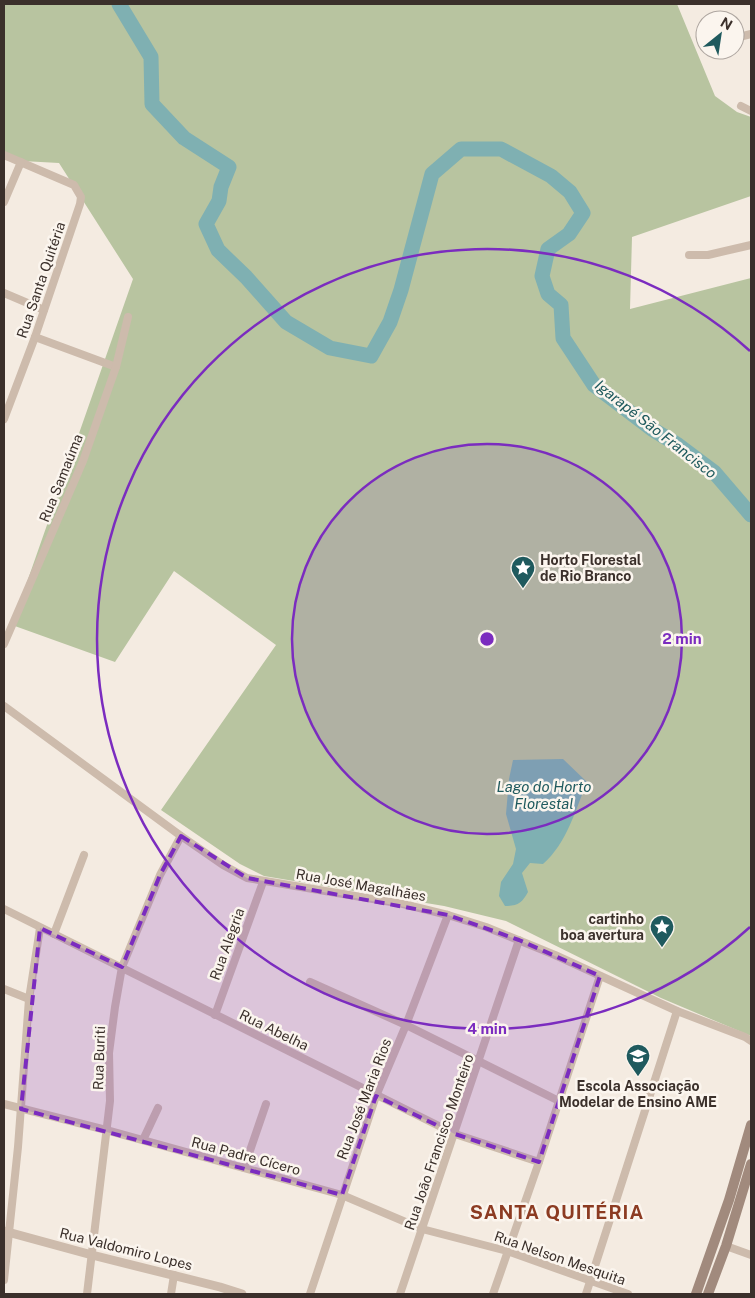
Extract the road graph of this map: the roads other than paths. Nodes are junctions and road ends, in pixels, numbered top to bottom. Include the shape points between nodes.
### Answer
1 (741, 106) dead end
2 (751, 111) edge
3 (4, 155) edge
4 (21, 162) junction
5 (4, 202) edge
6 (751, 245) edge
7 (688, 256) dead end
8 (4, 294) edge
9 (44, 310) junction
10 (128, 317) dead end
11 (35, 337) junction
12 (116, 367) junction
13 (4, 419) edge
14 (4, 644) edge
15 (4, 706) edge
16 (182, 836) junction
17 (84, 855) dead end
18 (263, 882) junction
19 (4, 909) edge
20 (448, 915) junction
21 (40, 928) junction
22 (54, 934) junction
23 (519, 940) junction
24 (122, 967) junction
25 (600, 976) junction
26 (310, 982) dead end
27 (4, 989) edge
28 (29, 999) junction
29 (677, 1011) junction
30 (215, 1015) junction
31 (406, 1025) junction
32 (749, 1038) edge
33 (479, 1062) junction
34 (376, 1096) junction
35 (559, 1101) junction
36 (4, 1104) edge
37 (266, 1104) dead end
38 (158, 1108) dead end
39 (21, 1109) junction
40 (751, 1125) edge
41 (106, 1130) junction
42 (455, 1134) junction
43 (143, 1140) junction
44 (539, 1162) junction
45 (244, 1168) junction
46 (750, 1169) edge
47 (342, 1195) junction
48 (422, 1229) junction
49 (6, 1232) edge
50 (726, 1246) junction
51 (506, 1251) junction
52 (92, 1255) junction
53 (751, 1255) edge
54 (174, 1275) junction
55 (4, 1280) edge
56 (591, 1280) junction
57 (87, 1294) edge
58 (172, 1294) edge
59 (242, 1294) edge
60 (310, 1294) edge
61 (400, 1294) edge
62 (493, 1294) edge
63 (586, 1294) edge
64 (628, 1294) edge
65 (696, 1294) edge
66 (708, 1294) edge

1 - 2 street
3 - 4 street
4 - 5 street
4 - 9 street, Rua Santa Quitéria via 74,185 80,197
6 - 7 street
8 - 9 street
9 - 11 street, Rua Santa Quitéria
10 - 12 street, Rua Samaúma
11 - 12 street
11 - 13 street, Rua Santa Quitéria
12 - 14 street, Rua Samaúma via 83,461
15 - 16 street, Rua José Magalhães
16 - 18 street, Rua José Magalhães via 230,869
16 - 24 street, Rua Buriti via 160,875
17 - 22 street
18 - 20 street, Rua José Magalhães via 403,904
18 - 30 street, Rua Alegria
19 - 21 street, Rua Abelha
20 - 23 street, Rua José Magalhães
20 - 31 street, Rua José Maria Rios
21 - 22 street, Rua Abelha
21 - 28 street
22 - 24 street, Rua Abelha
23 - 25 street, Rua José Magalhães
23 - 33 street, Rua João Francisco Monteiro
24 - 30 street, Rua Abelha
24 - 41 street, Rua Buriti via 109,1053 110,1101
25 - 29 street, Rua José Magalhães
25 - 35 street
26 - 31 street
27 - 28 street
28 - 39 street
29 - 32 street, Rua José Magalhães
29 - 56 street
30 - 34 street, Rua Abelha
31 - 33 street
31 - 34 street, Rua José Maria Rios
33 - 35 street
33 - 42 street, Rua João Francisco Monteiro
34 - 42 street, Rua Abelha
34 - 47 street, Rua José Maria Rios
35 - 44 street
36 - 39 street, Rua Padre Cícero
37 - 45 street
38 - 43 street
39 - 41 street, Rua Padre Cícero
39 - 49 street
40 - 65 main road
41 - 43 street, Rua Padre Cícero
41 - 52 street, Rua Buriti
42 - 44 street, Rua Abelha
42 - 48 street, Rua João Francisco Monteiro
43 - 45 street, Rua Padre Cícero
44 - 51 street
45 - 47 street, Rua Padre Cícero
46 - 50 main road
47 - 48 street, Rua Nelson Mesquita
47 - 60 street, Rua José Maria Rios
48 - 51 street, Rua Nelson Mesquita
48 - 61 street, Rua João Francisco Monteiro
49 - 52 street, Rua Valdomiro Lopes
49 - 55 street
50 - 53 street
50 - 66 main road
51 - 56 street, Rua Nelson Mesquita
51 - 62 street
52 - 54 street, Rua Valdomiro Lopes
52 - 57 street, Rua Buriti
54 - 58 street
54 - 59 street, Rua Valdomiro Lopes
56 - 63 street
56 - 64 street, Rua Nelson Mesquita

